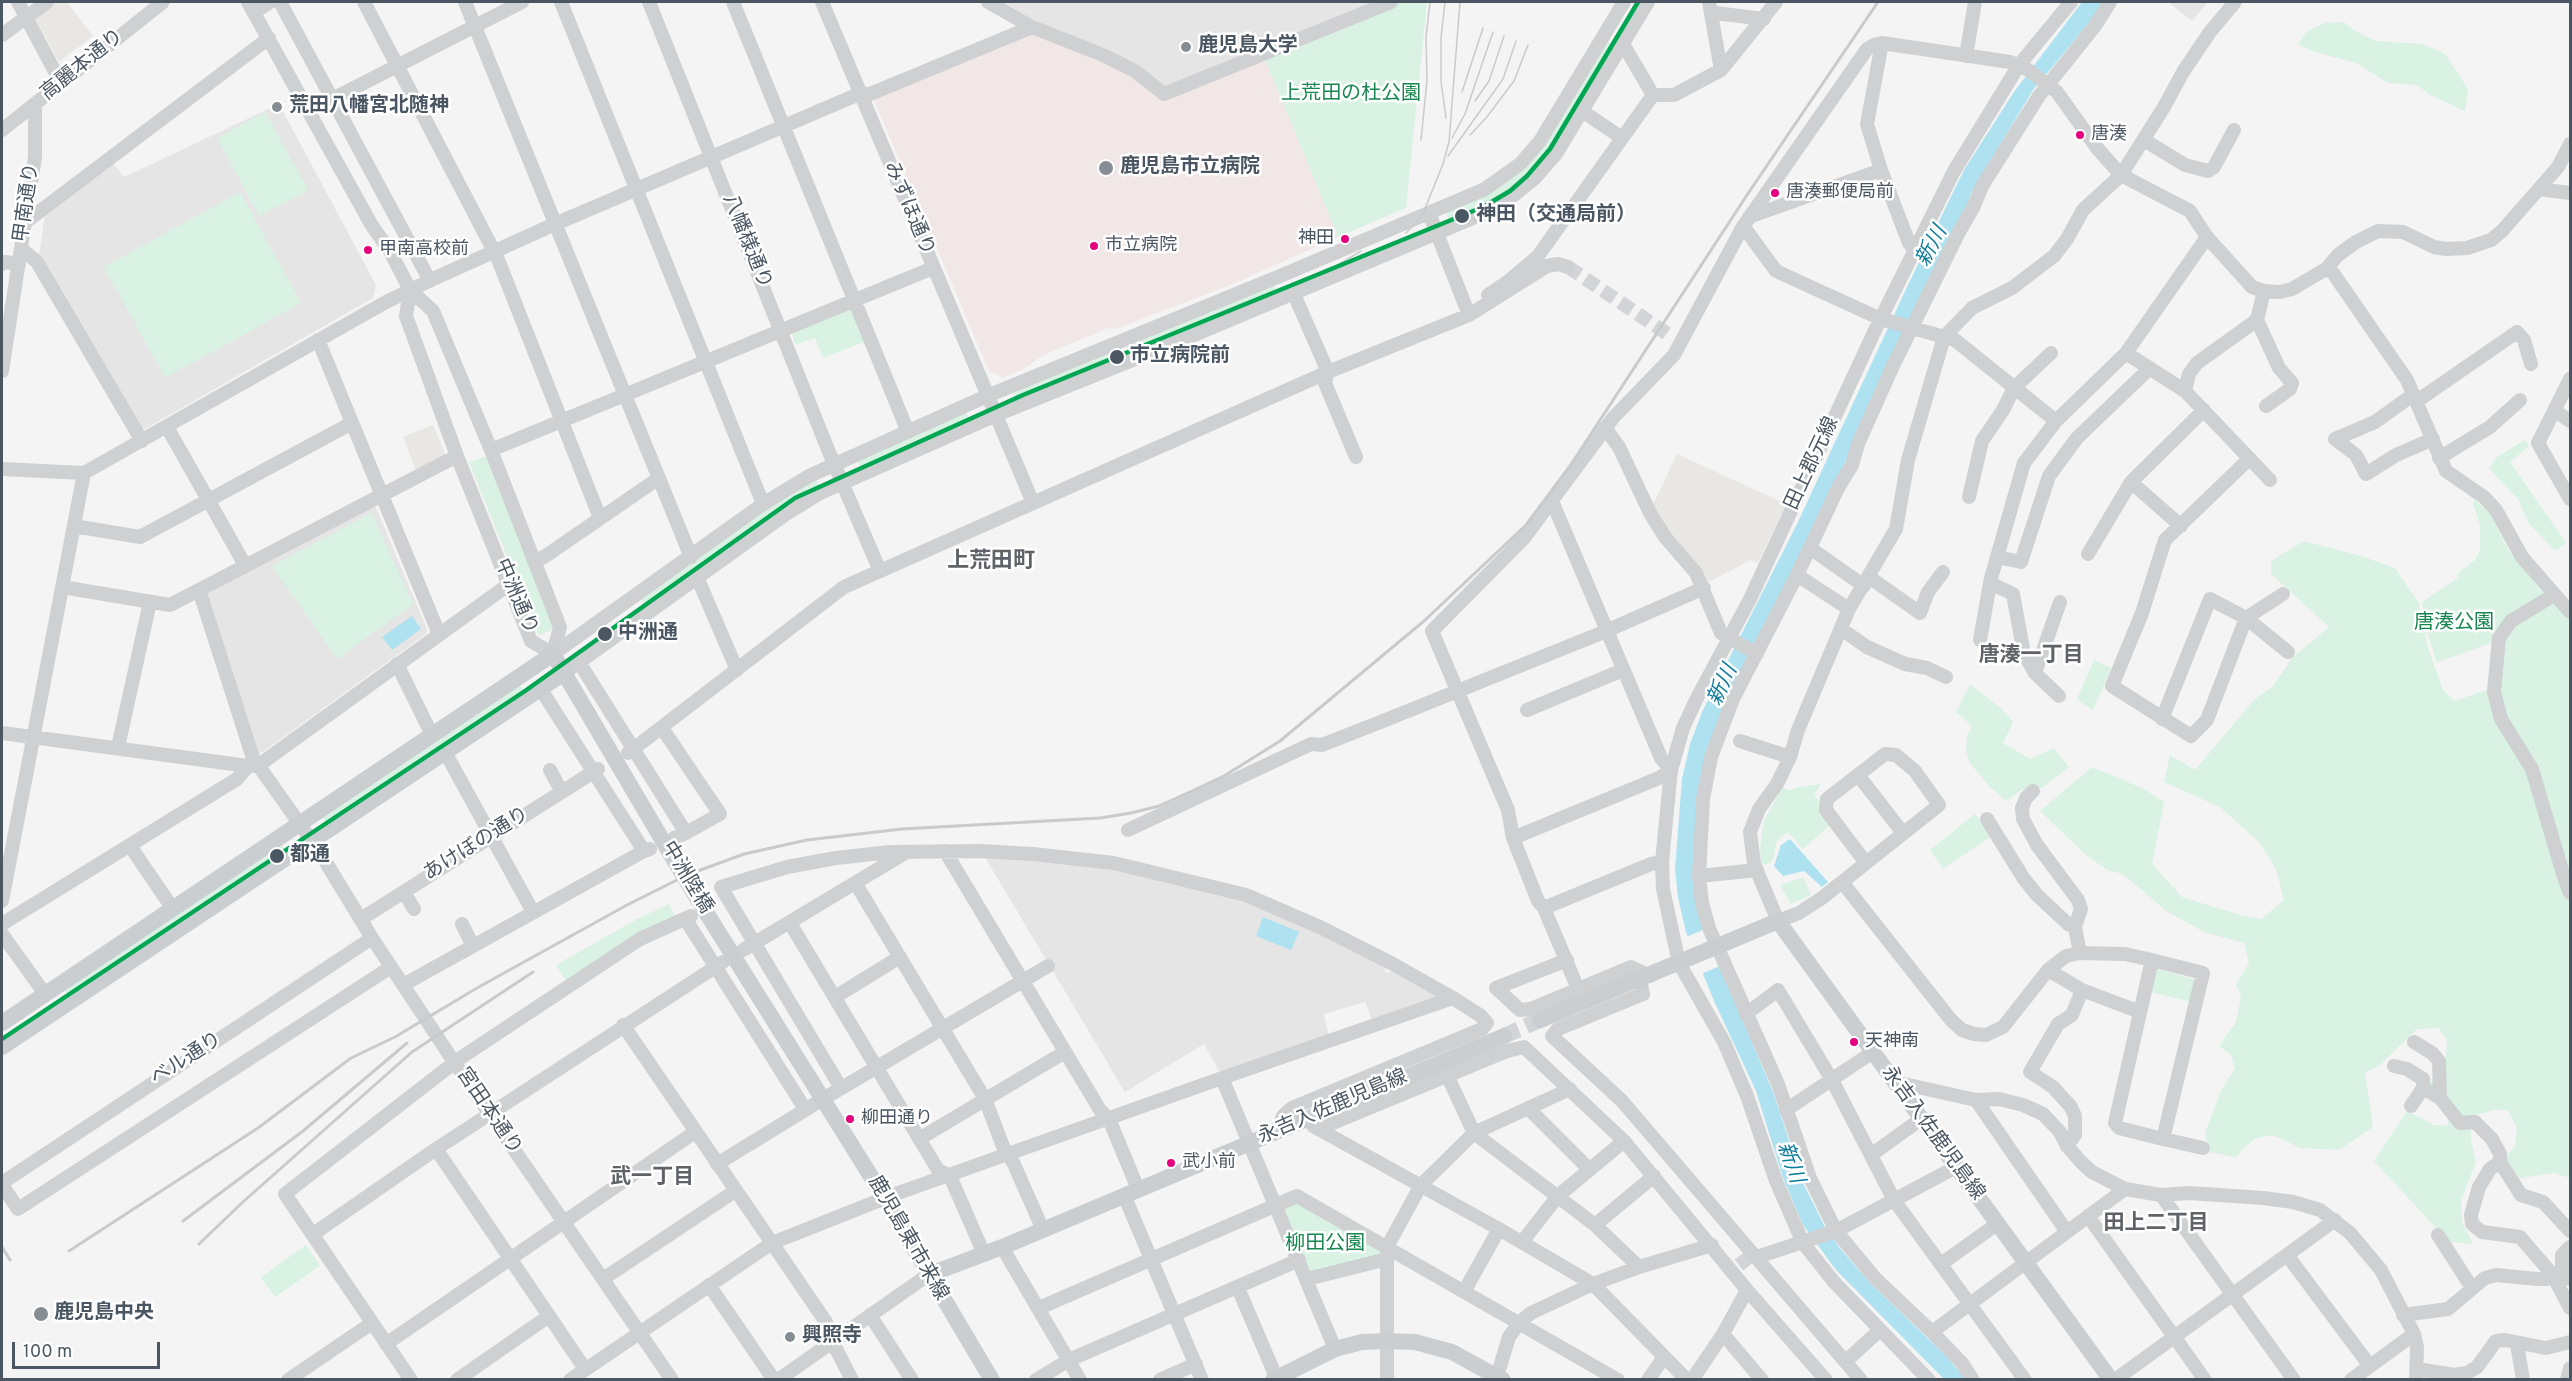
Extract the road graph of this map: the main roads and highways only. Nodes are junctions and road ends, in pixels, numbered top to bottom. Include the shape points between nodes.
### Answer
1 (564, 673) junction
2 (1540, 1020) tunnel mouth
3 (2, 1023) edge
4 (1504, 1036) tunnel mouth
5 (2, 1047) edge
6 (823, 1099) joint
7 (928, 1275) junction
8 (1274, 1378) edge
9 (1499, 1378) edge
10 (992, 1380) edge
11 (2113, 1380) edge

1 - 3 main road, 中洲陸橋 via 553,654
1 - 5 main road
1 - 6 main road, 中洲陸橋, bridge via 677,841 694,893
2 - 11 main road, 永吉入佐鹿児島線 via 1778,921
4 - 7 main road, 永吉入佐鹿児島線
6 - 7 main road, 鹿児島東市来線
7 - 10 main road, 鹿児島東市来線
8 - 9 main road via 1335,1348 1386,1341 1415,1342 1452,1352

